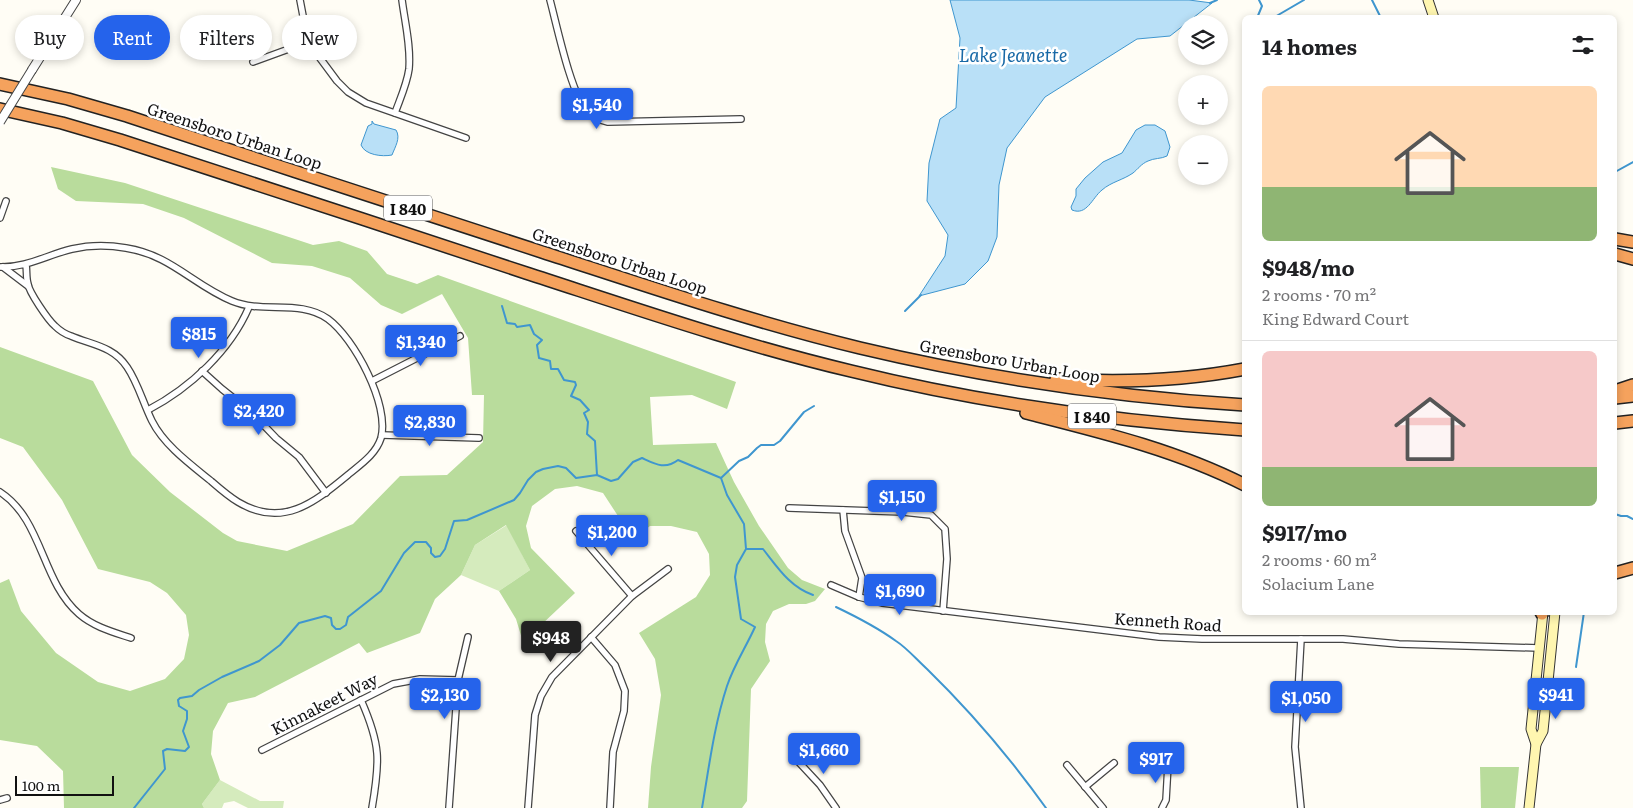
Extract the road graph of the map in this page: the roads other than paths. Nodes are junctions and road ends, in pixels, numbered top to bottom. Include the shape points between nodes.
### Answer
1 (76, 0) edge
2 (300, 0) edge
3 (402, 0) edge
4 (550, 0) edge
5 (1428, 0) edge
6 (303, 15) edge
7 (1433, 15) edge
8 (282, 51) edge
9 (321, 60) edge
10 (253, 62) dead end
11 (0, 84) edge
12 (0, 109) edge
13 (394, 113) junction
14 (741, 118) dead end
15 (0, 122) edge
16 (466, 138) dead end
17 (6, 201) dead end
18 (0, 218) edge
19 (1617, 239) edge
20 (1633, 242) edge
21 (1617, 255) edge
22 (1633, 259) edge
23 (26, 264) junction
24 (2, 267) edge
25 (28, 286) junction
26 (249, 307) junction
27 (460, 336) dead end
28 (1242, 369) edge
29 (202, 371) junction
30 (990, 375) junction
31 (372, 381) junction
32 (1633, 385) edge
33 (1617, 390) edge
34 (941, 391) junction
35 (1633, 396) edge
36 (1617, 398) edge
37 (1242, 405) edge
38 (148, 410) junction
39 (1633, 421) edge
40 (1617, 423) edge
41 (1242, 430) edge
42 (382, 435) junction
43 (479, 438) dead end
44 (1242, 484) edge
45 (0, 492) edge
46 (326, 493) junction
47 (789, 508) dead end
48 (843, 510) junction
49 (576, 531) dead end
50 (1633, 568) edge
51 (668, 569) dead end
52 (1617, 572) edge
53 (831, 585) dead end
54 (632, 596) junction
55 (859, 597) junction
56 (943, 611) junction
57 (1542, 615) edge
58 (1555, 615) edge
59 (468, 637) dead end
60 (591, 637) junction
61 (132, 638) dead end
62 (1301, 639) junction
63 (1539, 648) junction
64 (458, 680) junction
65 (361, 700) junction
66 (1536, 744) junction
67 (262, 750) dead end
68 (794, 757) dead end
69 (1114, 763) dead end
70 (1067, 765) dead end
71 (1168, 765) dead end
72 (1085, 787) junction
73 (7, 798) dead end
74 (0, 800) edge
75 (372, 808) edge
76 (449, 808) edge
77 (528, 808) edge
78 (610, 808) edge
79 (836, 808) edge
80 (1103, 808) edge
81 (1162, 808) edge
82 (1301, 808) edge
83 (1529, 808) edge

1 - 15 street, bridge
2 - 6 street
3 - 13 street via 409,70
4 - 14 street via 582,104 596,118 608,122
5 - 7 main road
8 - 10 street
9 - 13 street via 348,92 366,104
11 - 30 highway, Greensboro Urban Loop / I 840 via 127,116 772,325 901,358
12 - 34 highway, I 840 via 120,140 730,338 843,369
13 - 16 street
17 - 18 street
19 - 20 highway
21 - 22 highway
23 - 24 street
23 - 25 street
23 - 26 street via 71,249 126,248 165,261 221,296
24 - 25 street
25 - 38 street via 47,317 62,332 112,351 120,359 128,368
26 - 29 street via 231,339
26 - 31 street via 301,309 329,320 344,335
27 - 31 street
28 - 30 highway via 1187,378 1125,382
29 - 38 street via 170,398
29 - 46 street via 299,458
30 - 37 highway, Greensboro Urban Loop / I 840 via 1122,394
31 - 42 street via 381,409
32 - 33 highway
34 - 41 highway, I 840 via 1075,413
34 - 44 highway via 1146,445
35 - 36 highway
38 - 46 street via 158,431 171,446 239,503 256,510 280,512 302,508
39 - 40 highway
42 - 43 street
42 - 46 street via 369,458
45 - 61 street via 24,516 49,574 79,614 98,627
47 - 48 street
48 - 55 street via 844,531 862,578
48 - 56 street via 931,514 945,529 947,559
49 - 54 street
50 - 52 highway
51 - 54 street
53 - 55 street, Kenneth Road
54 - 60 street
55 - 56 street, Kenneth Road
56 - 62 street, Kenneth Road via 1159,637
57 - 63 main road
58 - 66 main road via 1543,731
59 - 64 street
60 - 77 street via 552,677 541,696 535,715
60 - 78 street via 616,664 625,691 624,711 613,752
62 - 63 street, Kenneth Road
62 - 82 street via 1295,747
63 - 66 main road via 1531,730
64 - 65 street, Kinnakeet Way via 406,680
64 - 76 street
65 - 67 street, Kinnakeet Way
65 - 75 street via 374,732 378,759
66 - 83 main road
68 - 79 street
69 - 72 street
70 - 72 street
71 - 81 street via 1166,800
72 - 80 street
73 - 74 street

